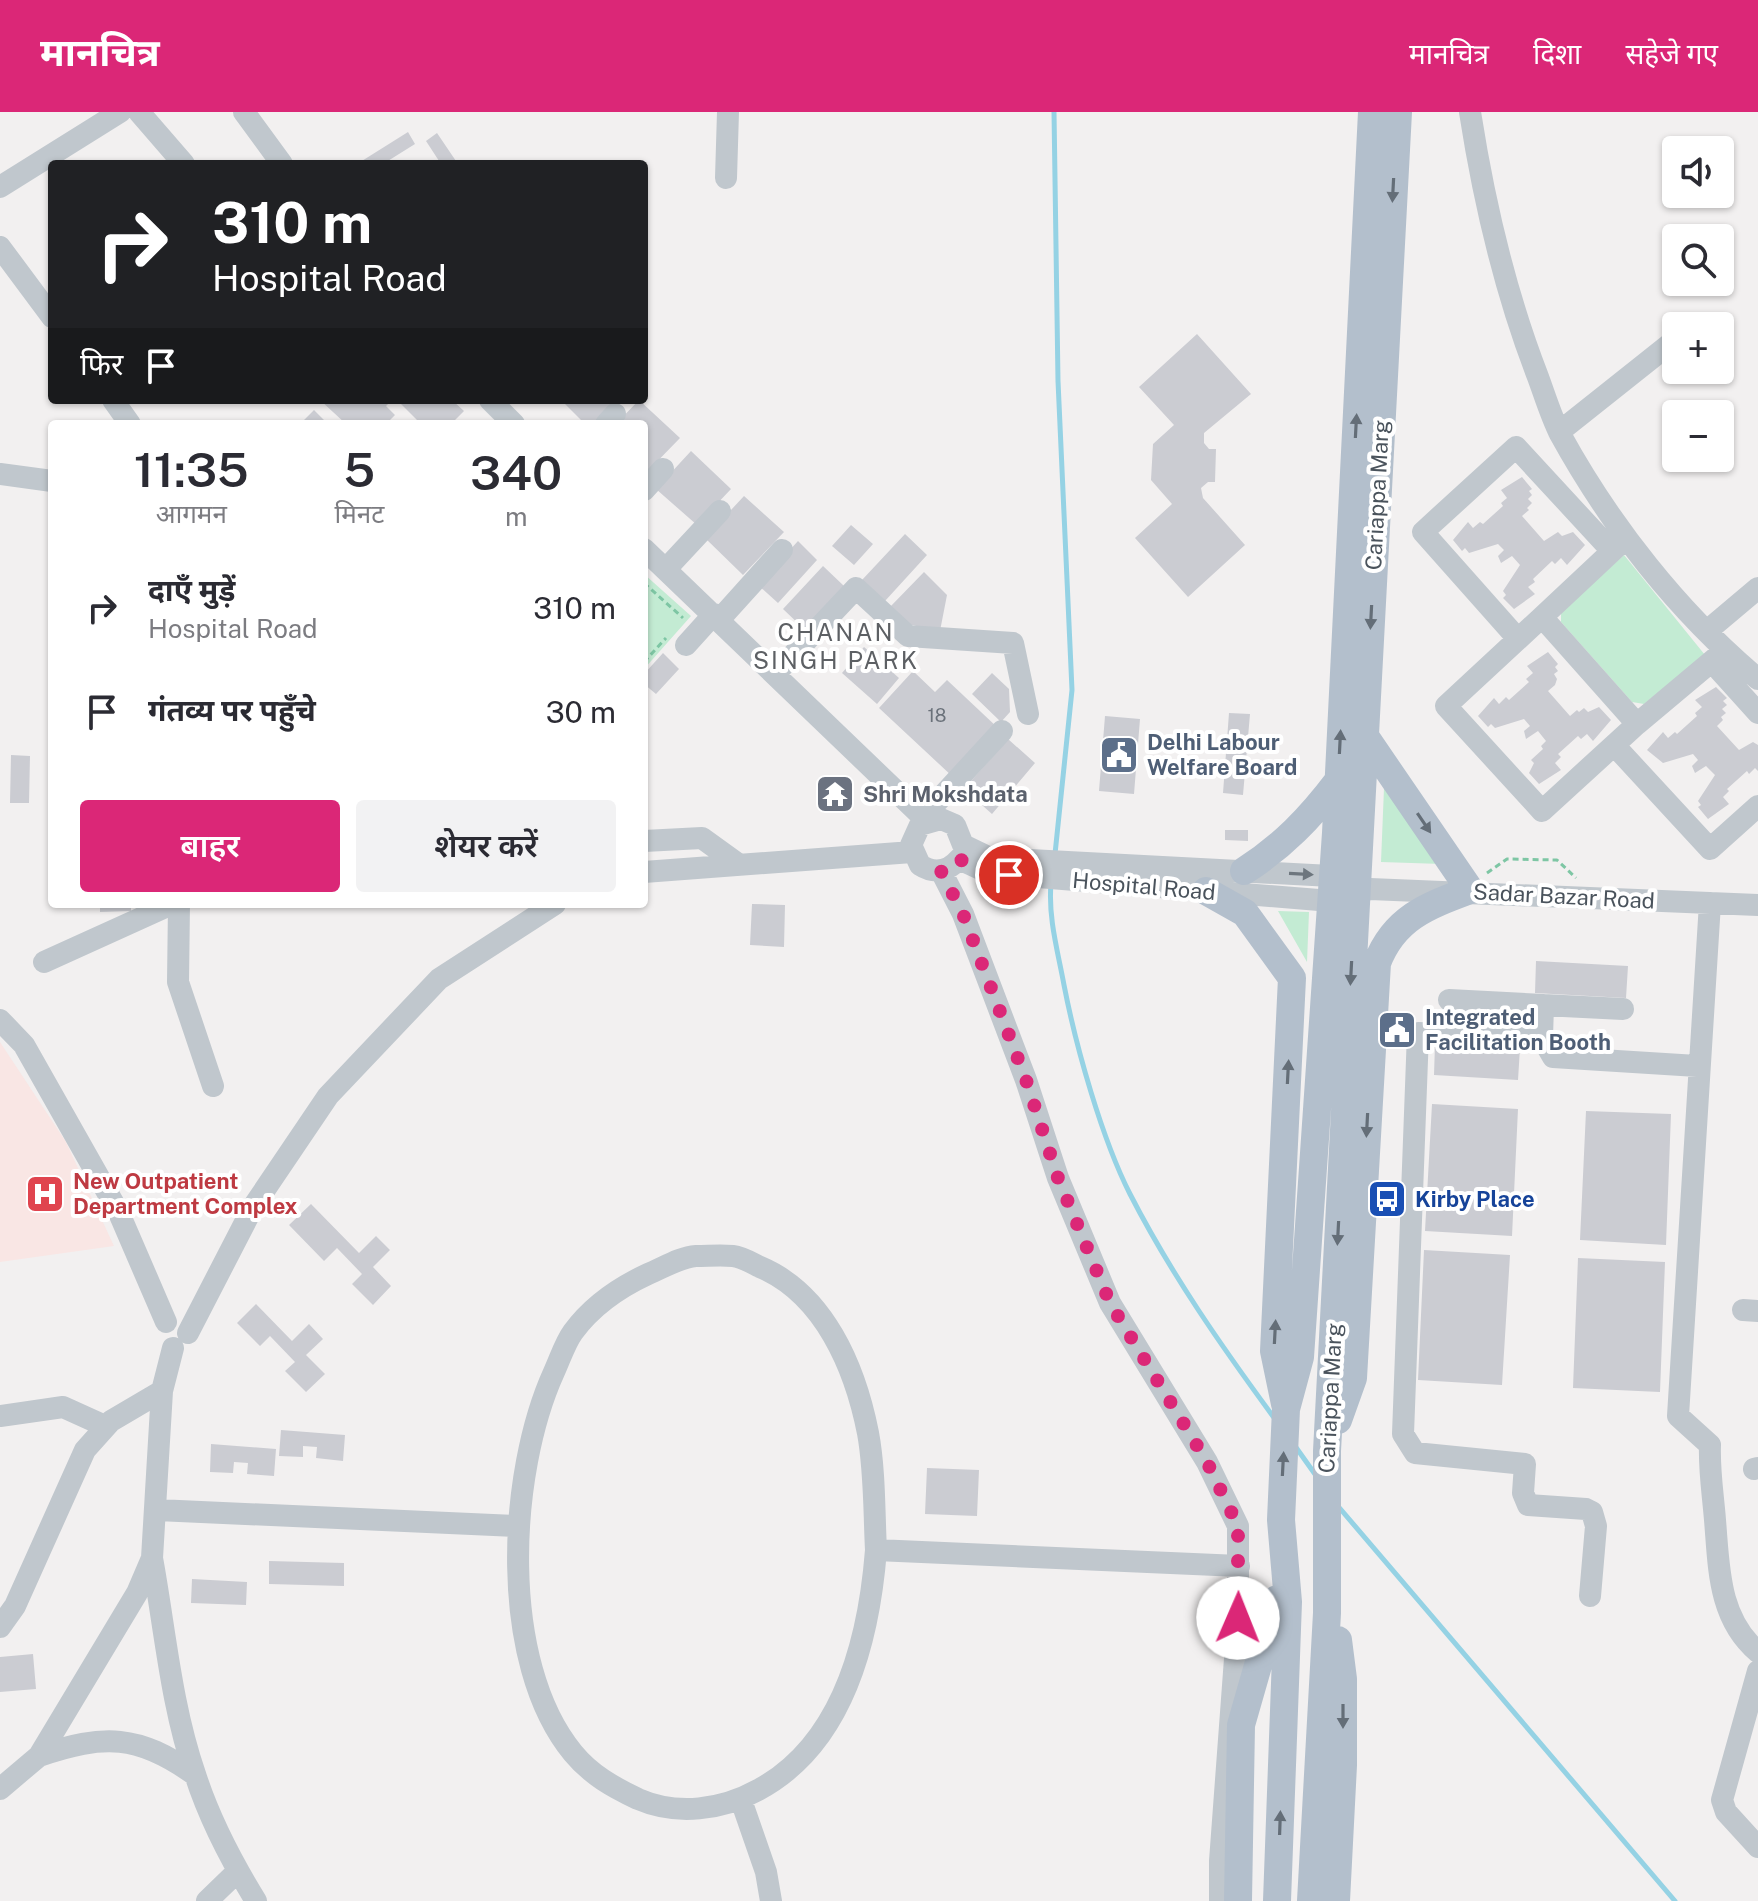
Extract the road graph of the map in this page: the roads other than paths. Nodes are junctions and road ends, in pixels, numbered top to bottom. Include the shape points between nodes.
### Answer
1 (120, 112) edge
2 (139, 112) edge
3 (244, 112) edge
4 (728, 112) edge
5 (1372, 112) edge
6 (1398, 112) edge
7 (1470, 112) edge
8 (181, 160) edge
9 (279, 160) edge
10 (726, 178) dead end
11 (0, 187) edge
12 (0, 247) edge
13 (48, 312) edge
14 (1662, 350) edge
15 (494, 404) edge
16 (510, 420) edge
17 (1559, 432) junction
18 (663, 469) dead end
19 (0, 474) edge
20 (48, 480) edge
21 (1366, 480) junction
22 (648, 486) edge
23 (720, 511) dead end
24 (1619, 545) junction
25 (782, 550) dead end
26 (648, 553) edge
27 (666, 569) junction
28 (1758, 588) edge
29 (717, 617) junction
30 (1542, 617) junction
31 (1707, 631) junction
32 (680, 637) road end
33 (1518, 639) junction
34 (1718, 656) junction
35 (776, 673) junction
36 (1758, 679) edge
37 (1758, 713) edge
38 (1028, 714) dead end
39 (1637, 724) junction
40 (1002, 731) dead end
41 (1364, 735) junction
42 (1614, 745) junction
43 (1338, 781) junction
44 (1758, 806) edge
45 (925, 819) junction
46 (648, 841) edge
47 (912, 852) junction
48 (955, 859) junction
49 (738, 864) junction
50 (1244, 871) junction
51 (648, 872) edge
52 (1083, 872) junction
53 (1350, 888) junction
54 (1470, 890) junction
55 (1206, 891) junction
56 (1710, 903) junction
57 (1758, 905) edge
58 (179, 908) edge
59 (549, 908) edge
60 (141, 911) edge
61 (44, 962) dead end
62 (1449, 1000) dead end
63 (1543, 1005) junction
64 (1623, 1009) dead end
65 (0, 1020) edge
66 (1542, 1038) junction
67 (1697, 1066) junction
68 (213, 1086) dead end
69 (180, 1340) junction
70 (162, 1391) junction
71 (1286, 1409) junction
72 (0, 1416) edge
73 (105, 1426) junction
74 (1327, 1451) junction
75 (157, 1510) junction
76 (518, 1526) junction
77 (876, 1550) junction
78 (152, 1558) junction
79 (1239, 1566) junction
80 (1285, 1570) junction
81 (1590, 1596) dead end
82 (1327, 1613) junction
83 (0, 1627) edge
84 (1758, 1652) edge
85 (1758, 1671) edge
86 (39, 1756) junction
87 (195, 1775) junction
88 (0, 1789) edge
89 (741, 1800) junction
90 (1758, 1847) edge
91 (238, 1871) junction
92 (213, 1899) edge
93 (256, 1901) edge
94 (771, 1901) edge
95 (1220, 1901) edge
96 (1238, 1901) edge
97 (1277, 1901) edge
98 (1311, 1901) edge
99 (1336, 1901) edge

1 - 11 street
2 - 8 street
3 - 9 street
4 - 10 street
21 -> 5 main road, Cariappa Marg
6 -> 21 main road, Cariappa Marg
7 - 17 street via 1481,184 1520,332
12 - 13 street
14 - 17 street
15 - 16 street
17 - 24 street
18 - 22 street
19 - 20 street
21 -> 41 main road, Cariappa Marg
43 -> 21 main road, Cariappa Marg
23 - 27 street
24 - 30 street
24 - 31 street
24 - 33 street via 1516,447 1423,532
25 - 29 street
26 - 27 street
27 - 29 street
28 - 31 street
29 - 32 street
29 - 35 street
30 - 33 street
30 - 39 street
31 - 34 street
33 - 42 street via 1446,706 1542,811
34 - 36 street
34 - 37 street
34 - 39 street
35 - 38 street via 856,588 908,636 1013,643
35 - 45 street
39 - 42 street
40 - 45 street
41 - 53 main road, Cariappa Marg
41 -> 54 main road
42 - 44 street via 1710,849
43 - 50 main road via 1309,819
43 - 53 main road, Cariappa Marg
45 - 47 street
45 - 48 street via 955,825
46 - 49 street via 702,838
47 - 48 street via 926,869
47 - 49 street
48 - 52 street, Hospital Road via 989,873 1008,867
48 - 79 street via 963,914 1058,1178 1110,1303 1207,1462 1238,1526
49 - 51 street
50 - 52 street, Hospital Road
50 -> 53 street, Hospital Road
52 - 55 street, Hospital Road
53 - 54 street, Sadar Bazar Road
53 - 55 street, Hospital Road
53 - 71 main road, Cariappa Marg via 1300,1357
53 -> 74 main road, Cariappa Marg
54 - 56 street, Sadar Bazar Road
54 -> 74 main road via 1409,916 1390,936 1377,963 1353,1378
71 -> 55 main road via 1274,1351 1292,978 1245,913
56 - 57 street, Sadar Bazar Road
56 - 67 street
58 - 68 street via 178,982
59 - 69 street via 439,979 328,1096 253,1207
60 - 61 street
62 - 63 street
63 - 64 street
63 - 66 street
65 - 69 street via 24,1045 119,1213 166,1322 159,1335 164,1345
66 - 67 street via 1553,1057
66 - 81 street via 1418,1033 1403,1434 1415,1453 1525,1464 1523,1493 1528,1505 1592,1512 1596,1526
67 - 84 street via 1678,1416 1710,1445 1709,1485 1721,1591 1736,1625
69 - 70 street
70 - 73 street
70 - 75 street
80 -> 71 main road, Cariappa Marg via 1281,1520
72 - 73 street via 63,1407
73 - 83 street via 85,1450 15,1606
74 - 82 main road, Cariappa Marg
75 - 76 street
75 - 78 street
76 - 77 street via 540,1404 572,1332 619,1287 690,1256 736,1256 779,1275 813,1302 837,1341 868,1433
76 - 89 street via 526,1640 551,1720 573,1754 605,1784 648,1803 687,1811
77 - 79 street
77 - 89 street via 872,1605 855,1668 824,1732 802,1759
78 - 86 street via 137,1593
78 - 87 street
79 - 95 street
80 - 96 main road via 1241,1725
97 -> 80 main road, Cariappa Marg
82 - 98 main road, Cariappa Marg
82 -> 99 main road via 1341,1648 1343,1679
85 - 90 street via 1722,1800 1726,1812
86 - 87 street via 99,1740 129,1740 168,1755
86 - 88 street
87 - 91 street
89 - 94 street
91 - 92 street
91 - 93 street

